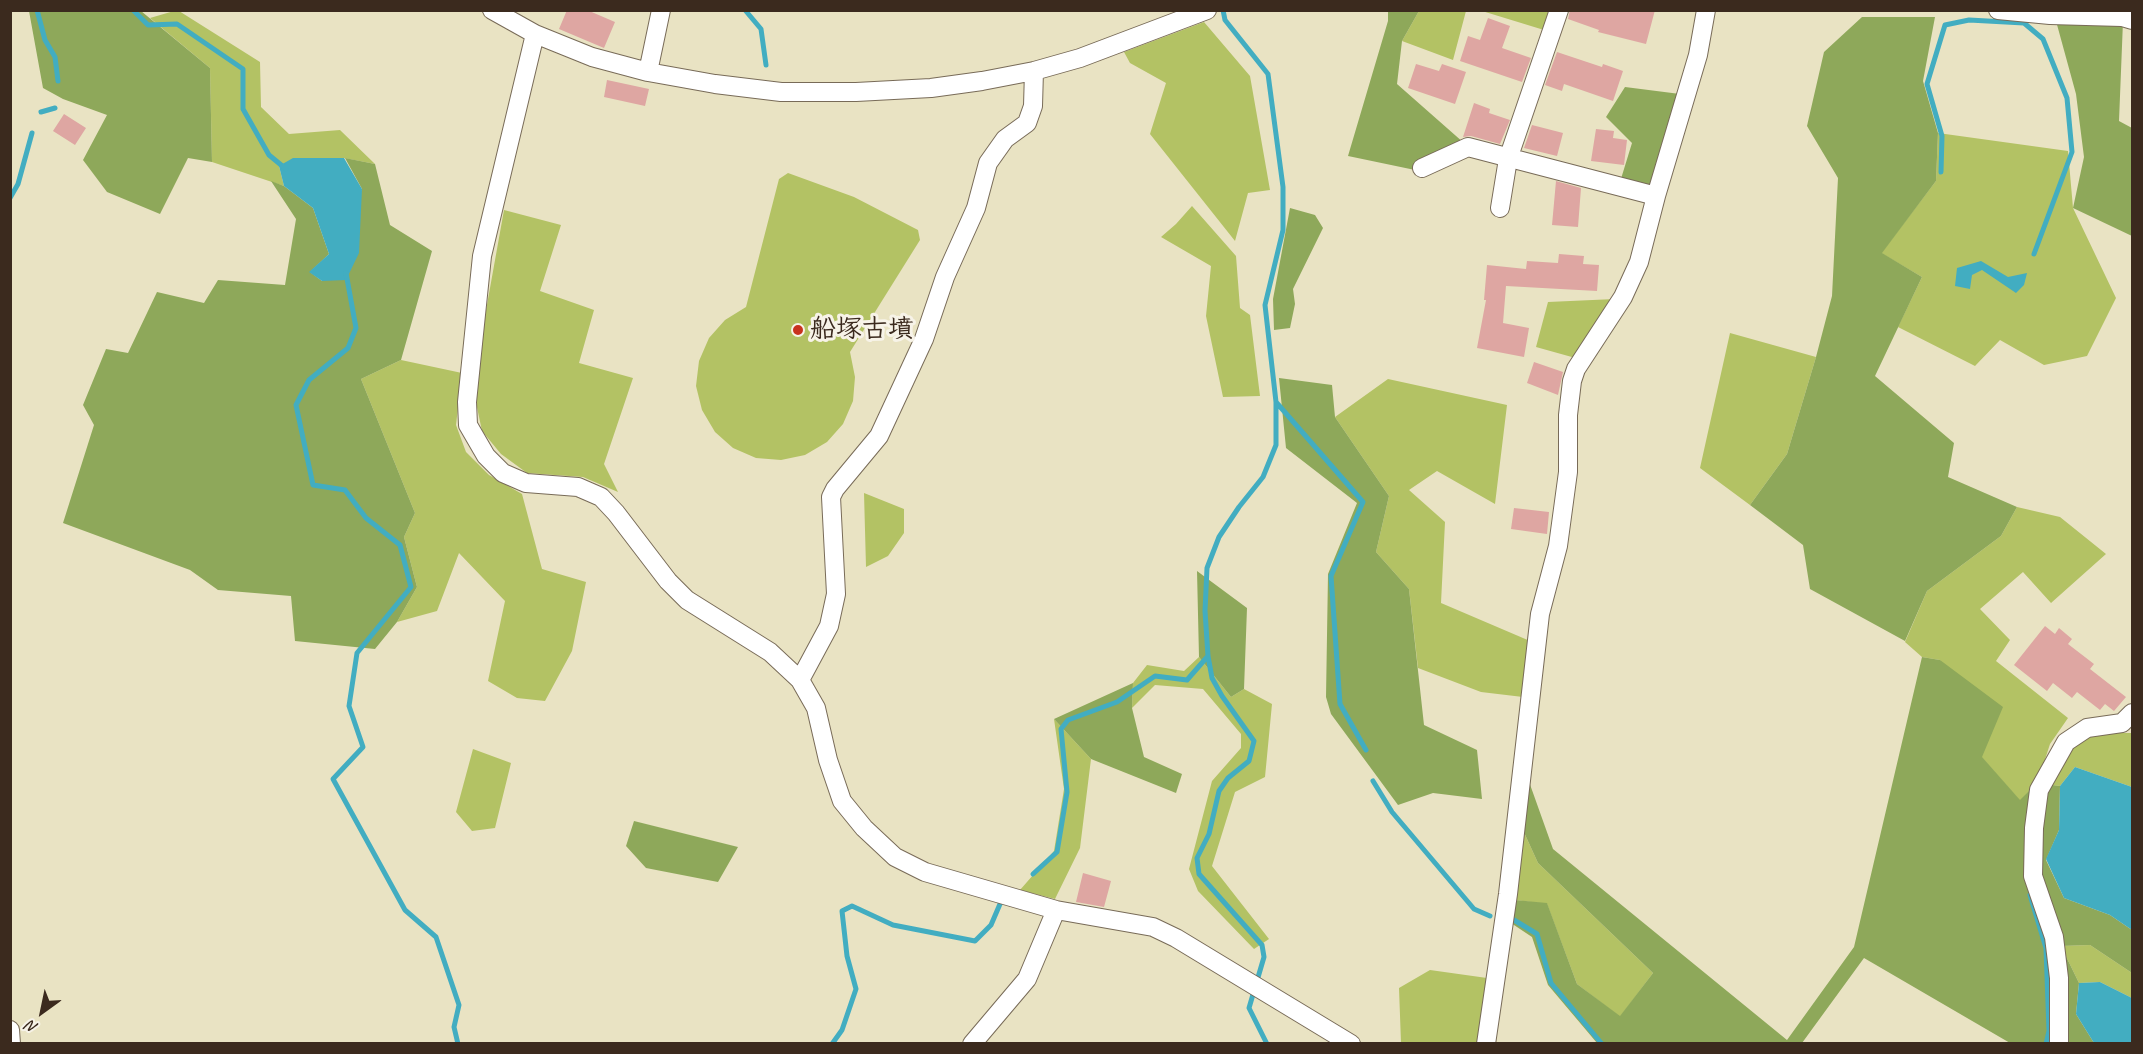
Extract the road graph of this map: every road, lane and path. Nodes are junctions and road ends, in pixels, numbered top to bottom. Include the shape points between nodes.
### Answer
1 (492, 10) edge
2 (661, 10) edge
3 (1559, 10) edge
4 (1706, 10) edge
5 (1998, 10) edge
6 (1205, 12) edge
7 (2051, 13) edge
8 (2133, 20) edge
9 (535, 34) junction
10 (1034, 70) junction
11 (648, 72) junction
12 (1508, 159) junction
13 (1422, 168) dead end
14 (1656, 196) junction
15 (1500, 208) dead end
16 (800, 680) junction
17 (2133, 713) edge
18 (1056, 910) junction
19 (10, 1030) edge
20 (11, 1044) edge
21 (972, 1044) edge
22 (1351, 1044) edge
23 (1486, 1044) edge
24 (2059, 1044) edge

1 - 9 street
2 - 11 street
3 - 12 street
4 - 14 street via 1698,56
5 - 7 street
6 - 10 street via 1080,58
7 - 8 street
9 - 11 street via 592,57
9 - 16 street via 482,256 468,425 486,456 503,473 526,483 578,487 601,496 687,600 770,652
10 - 11 street via 931,88 856,92 781,92
10 - 16 street via 1034,106 1027,123 1005,139 988,163 976,208 945,277 924,339 879,436 831,497 836,594 829,626
12 - 13 street via 1468,147
12 - 14 street
12 - 15 street
14 - 23 street via 1639,262 1623,297 1572,381 1558,546 1540,614
16 - 18 street via 816,708 842,801 895,856 925,872
17 - 24 street via 2122,723 2087,728 2066,742 2039,790 2033,876 2054,937 2060,978
18 - 21 street via 1027,979
18 - 22 street via 1153,927
19 - 20 street

